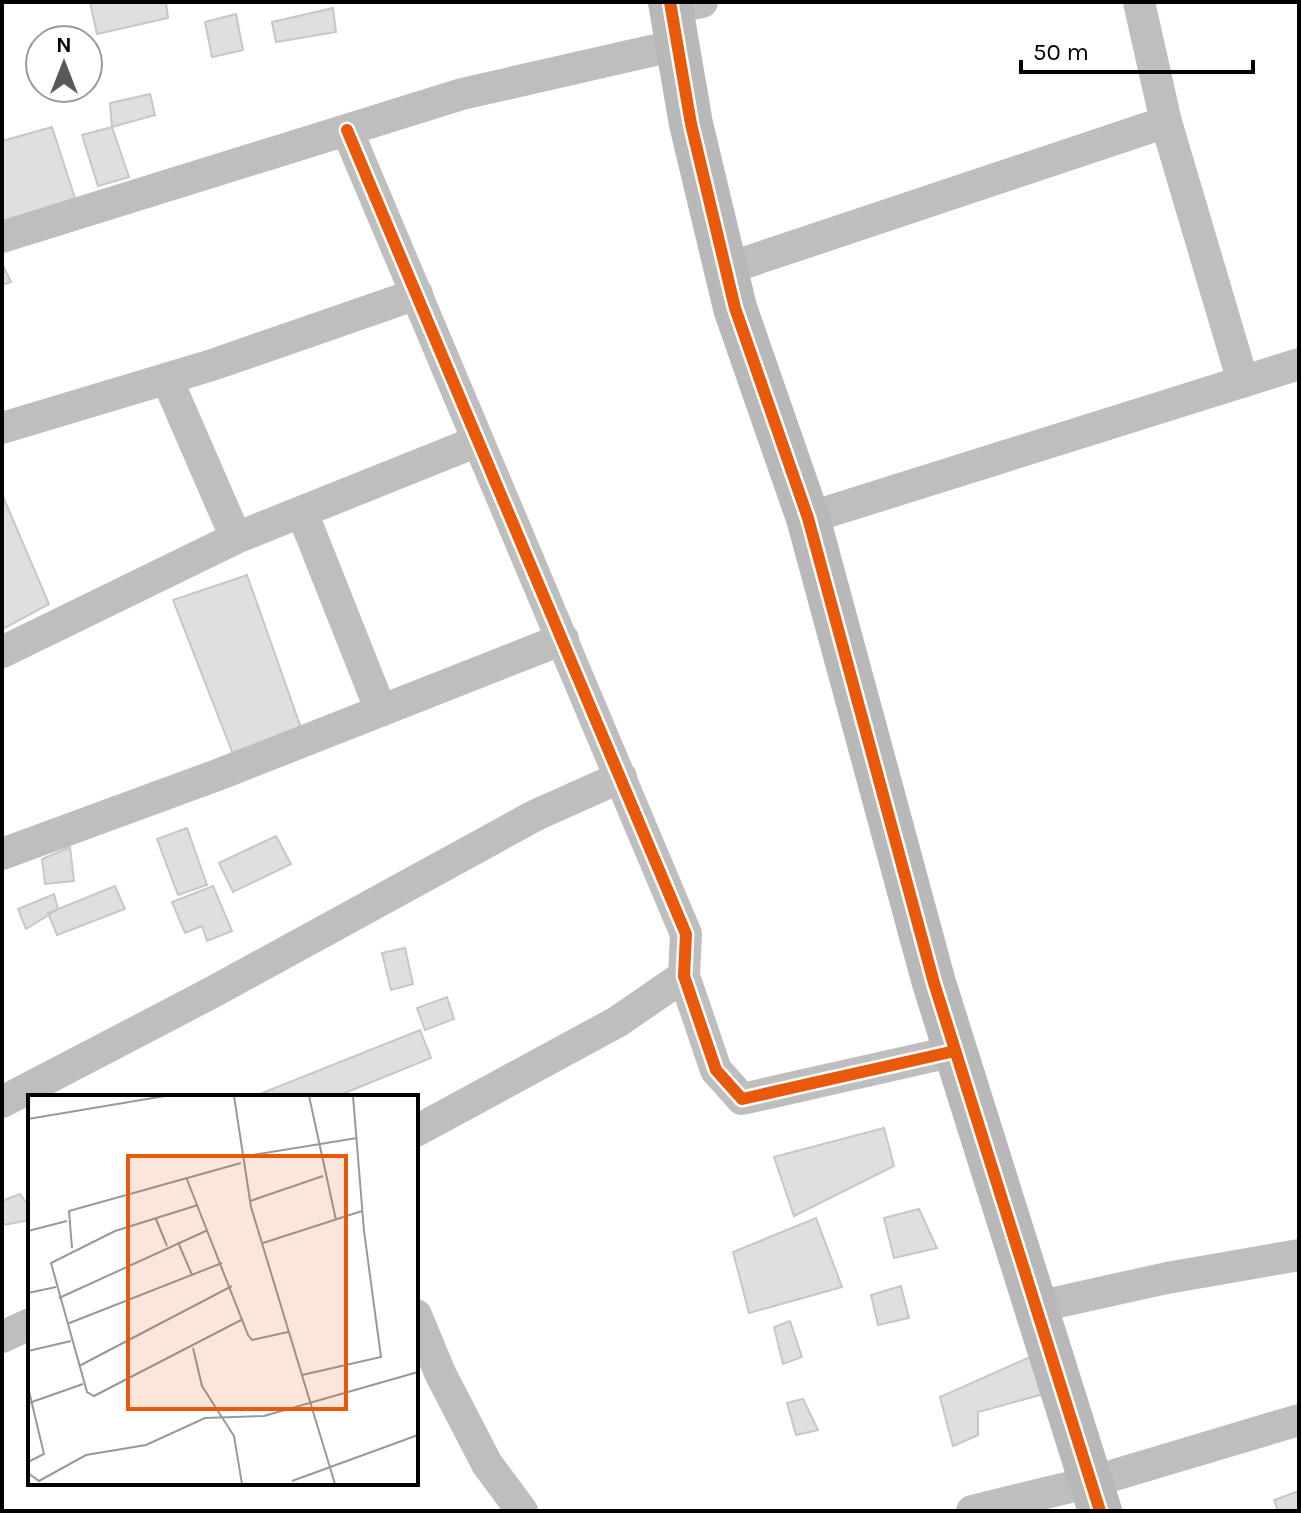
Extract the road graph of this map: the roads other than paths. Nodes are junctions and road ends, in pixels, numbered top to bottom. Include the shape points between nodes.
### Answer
1 (1139, 2) edge
2 (680, 14) edge
3 (1166, 122) junction
4 (347, 130) junction
5 (2, 237) edge
6 (726, 269) junction
7 (417, 294) junction
8 (1299, 364) edge
9 (167, 379) junction
10 (1243, 382) junction
11 (2, 428) edge
12 (478, 441) junction
13 (302, 512) junction
14 (808, 518) junction
15 (236, 538) junction
16 (563, 639) junction
17 (2, 652) edge
18 (381, 711) junction
19 (621, 777) junction
20 (2, 854) edge
21 (684, 976) junction
22 (955, 1051) junction
23 (2, 1102) edge
24 (418, 1130) edge
25 (1299, 1255) edge
26 (1036, 1307) junction
27 (418, 1320) edge
28 (28, 1325) edge
29 (2, 1337) edge
30 (1299, 1420) edge
31 (1096, 1497) edge
32 (522, 1511) edge
33 (972, 1511) edge

1 - 3 street
2 - 4 street
2 - 6 street via 691,124
3 - 6 street
3 - 10 street
4 - 5 street
4 - 7 street
6 - 14 street
7 - 9 street
7 - 12 street
8 - 10 street
9 - 11 street
9 - 15 street
10 - 14 street
12 - 13 street
12 - 16 street
13 - 15 street
13 - 18 street
14 - 22 street
15 - 17 street
16 - 18 street
16 - 19 street
18 - 20 street
19 - 21 street via 686,934
19 - 23 street via 536,815
21 - 22 street via 716,1070 742,1099
21 - 24 street via 617,1022
22 - 26 street
25 - 26 street
26 - 31 street
27 - 32 street via 487,1464
28 - 29 street
30 - 31 street
31 - 33 street

